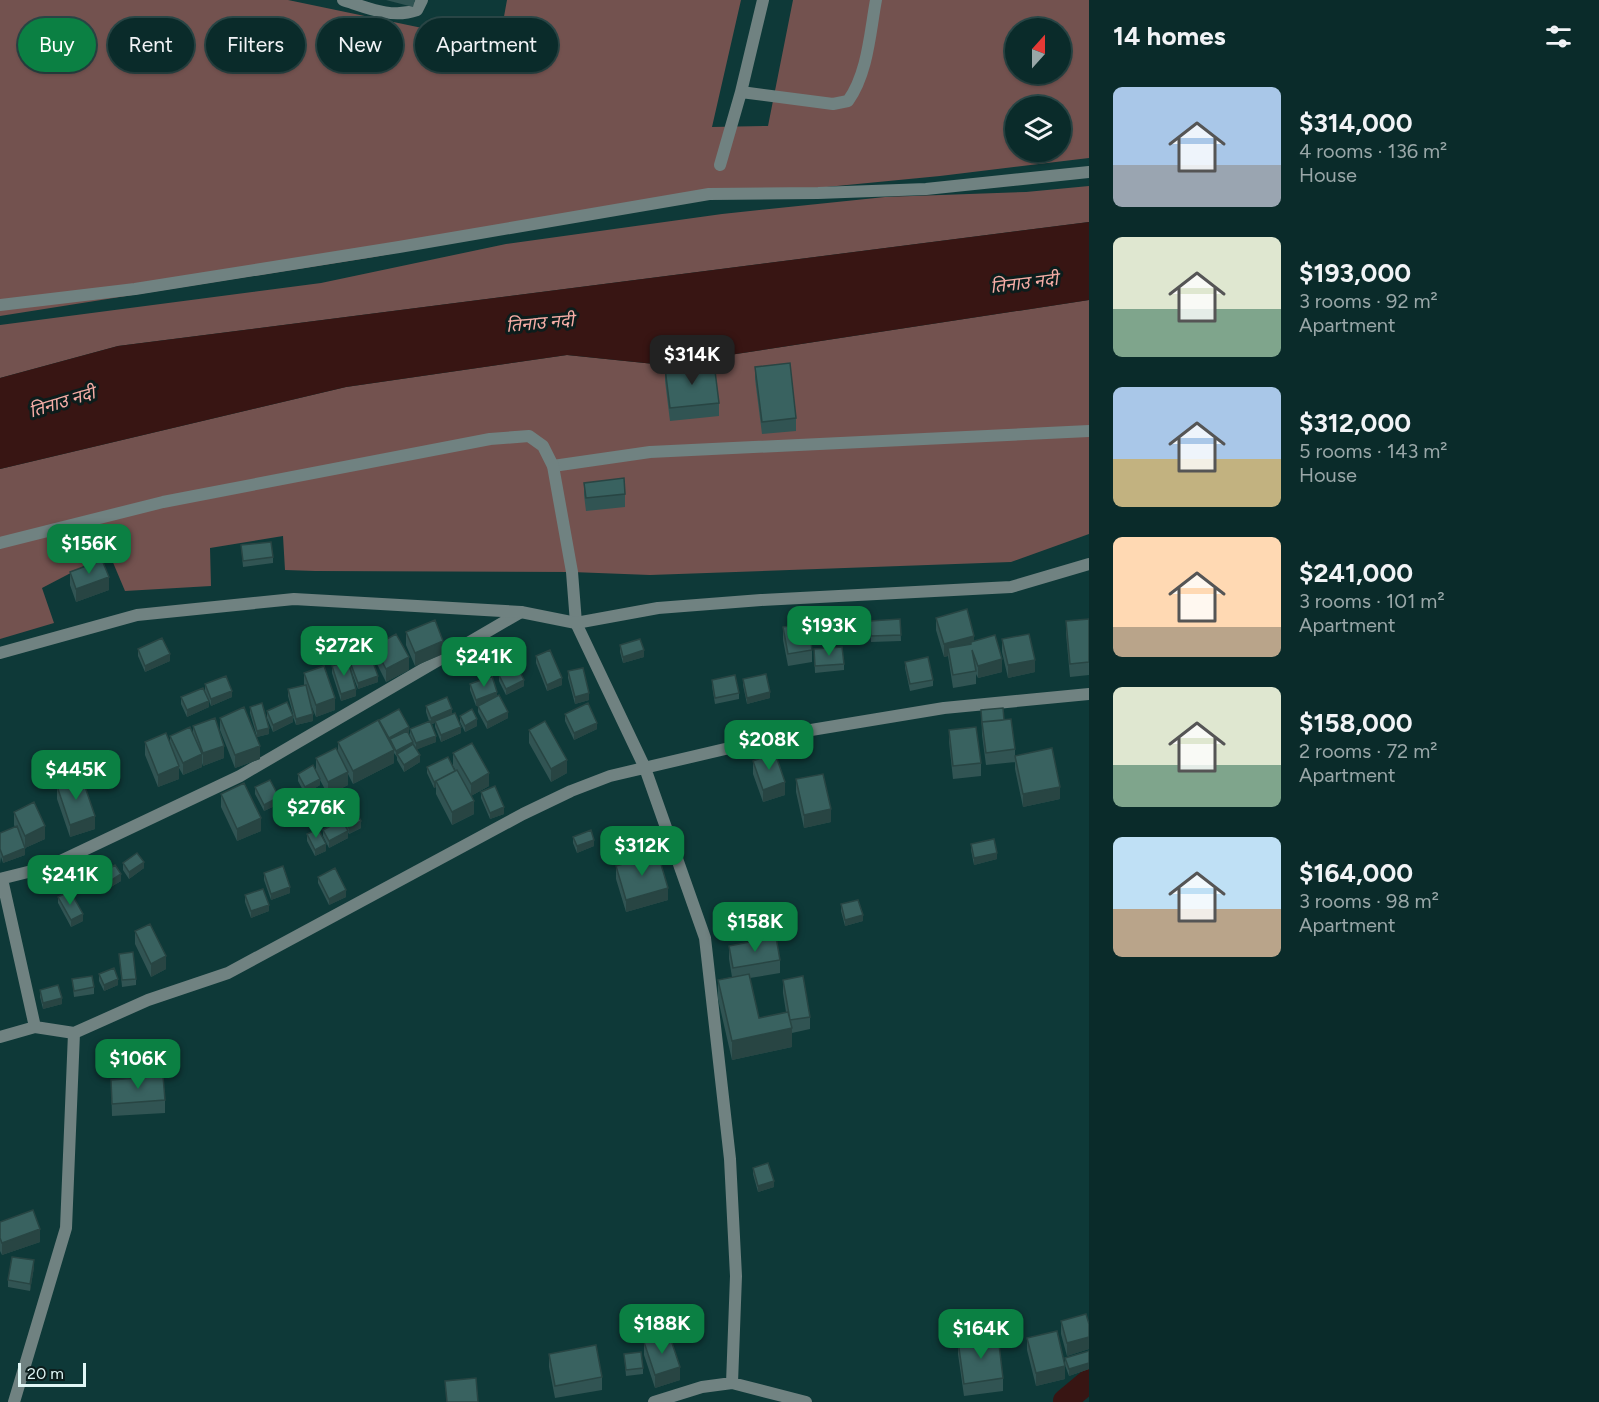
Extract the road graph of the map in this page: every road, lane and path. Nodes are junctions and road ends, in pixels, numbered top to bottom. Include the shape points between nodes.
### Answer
1 (343, 0) edge
2 (422, 0) edge
3 (763, 0) edge
4 (876, 0) edge
5 (741, 92) junction
6 (720, 165) dead end
7 (1089, 172) edge
8 (0, 305) edge
9 (1089, 431) edge
10 (553, 466) junction
11 (0, 543) edge
12 (1089, 564) edge
13 (521, 612) junction
14 (576, 622) junction
15 (0, 653) edge
16 (1089, 694) edge
17 (645, 768) junction
18 (1, 879) edge
19 (35, 1027) junction
20 (74, 1033) junction
21 (0, 1037) edge
22 (732, 1383) junction
23 (14, 1402) edge
24 (654, 1402) edge
25 (806, 1402) edge

1 - 2 street via 404,15 417,10
3 - 5 street
4 - 5 street via 864,64 848,101 833,104
5 - 6 street
7 - 8 street via 926,189 709,194 135,289
9 - 10 street via 650,452
10 - 11 street via 543,446 529,436 490,439 163,502
10 - 14 street via 572,572
12 - 14 street via 1011,587 658,608
13 - 14 street
13 - 15 street via 294,599 138,615
13 - 18 street via 240,776 48,867
14 - 17 street
16 - 17 street via 944,708 816,729
17 - 20 street via 610,776 523,814 228,973 148,1000
17 - 22 street via 705,938 730,1159 736,1276
18 - 19 street
19 - 20 street
19 - 21 street
20 - 23 street via 66,1228
22 - 24 street via 702,1387
22 - 25 street

